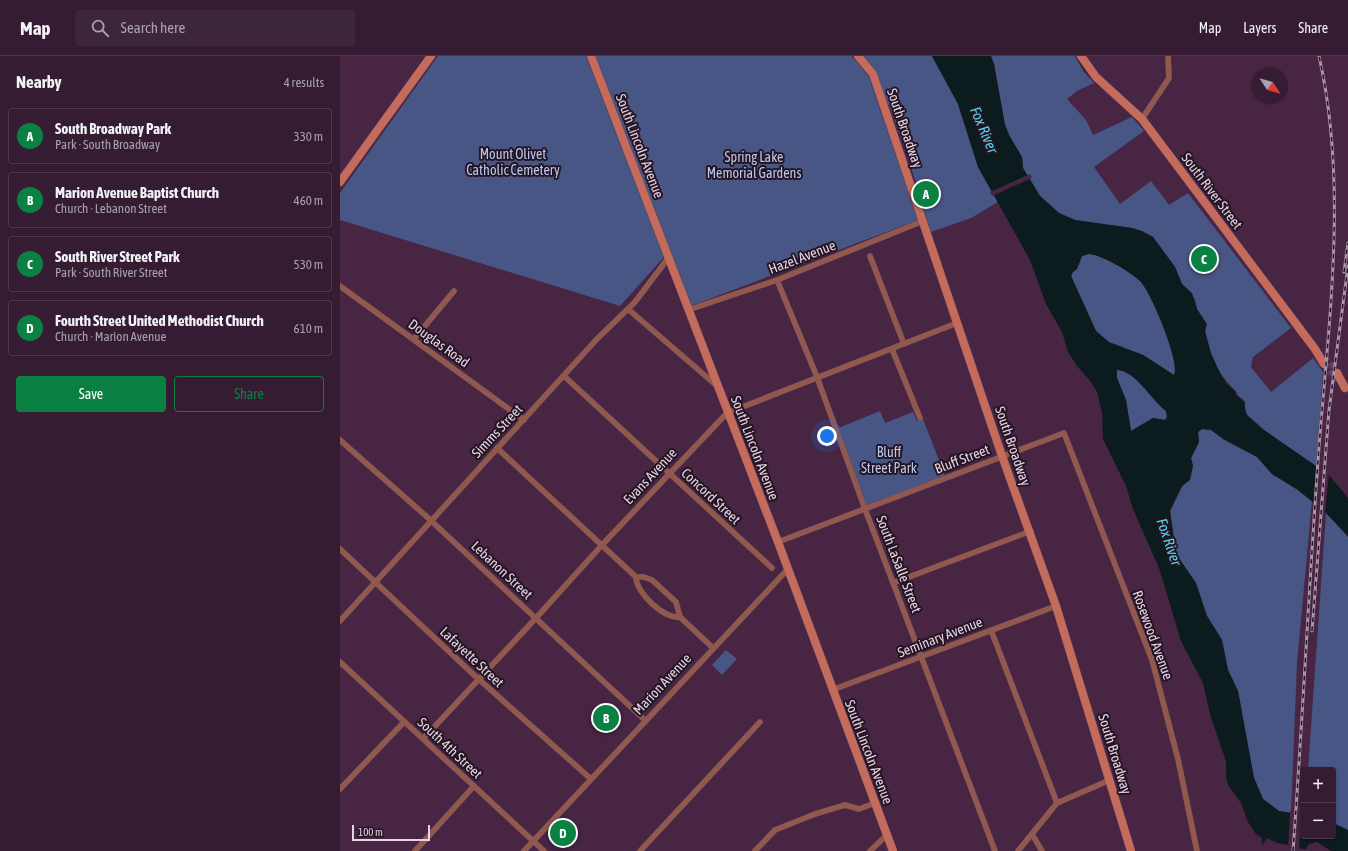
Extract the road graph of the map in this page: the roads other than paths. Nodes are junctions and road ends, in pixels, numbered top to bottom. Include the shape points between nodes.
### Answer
1 (431, 56) edge
2 (591, 56) edge
3 (858, 56) edge
4 (1081, 56) edge
5 (1168, 56) edge
6 (1142, 119) junction
7 (340, 182) edge
8 (923, 221) junction
9 (870, 256) dead end
10 (669, 257) junction
11 (778, 282) junction
12 (340, 286) edge
13 (454, 291) dead end
14 (628, 309) junction
15 (688, 310) junction
16 (957, 323) junction
17 (414, 339) junction
18 (904, 344) junction
19 (892, 349) junction
20 (1324, 360) tunnel mouth
21 (564, 376) junction
22 (817, 377) junction
23 (1337, 377) tunnel mouth
24 (716, 385) junction
25 (1347, 388) edge
26 (727, 413) junction
27 (920, 418) dead end
28 (524, 420) junction
29 (1064, 433) joint
30 (340, 440) edge
31 (497, 448) junction
32 (1002, 456) junction
33 (669, 473) junction
34 (865, 510) junction
35 (431, 521) junction
36 (1031, 531) junction
37 (778, 542) junction
38 (602, 545) junction
39 (340, 549) edge
40 (772, 568) dead end
41 (787, 570) junction
42 (636, 577) junction
43 (376, 582) junction
44 (894, 583) junction
45 (1056, 606) junction
46 (536, 618) junction
47 (680, 618) junction
48 (340, 621) edge
49 (991, 630) junction
50 (713, 648) junction
51 (921, 656) junction
52 (340, 662) edge
53 (478, 680) junction
54 (832, 690) junction
55 (646, 720) junction
56 (404, 722) junction
57 (760, 722) dead end
58 (422, 739) junction
59 (591, 779) junction
60 (1110, 780) junction
61 (474, 786) junction
62 (340, 789) edge
63 (875, 803) junction
64 (1057, 803) junction
65 (1032, 834) junction
66 (887, 835) junction
67 (533, 841) junction
68 (415, 851) edge
69 (524, 851) edge
70 (544, 851) edge
71 (640, 851) edge
72 (755, 851) edge
73 (870, 851) edge
74 (893, 851) edge
75 (995, 851) edge
76 (1018, 851) edge
77 (1042, 851) edge
78 (1131, 851) edge
79 (1197, 851) edge

1 - 7 street
2 - 10 street, South Lincoln Avenue
3 - 8 street, South Broadway via 873,74
4 - 6 street, South River Street via 1096,77
5 - 6 street via 1169,78
6 - 20 street, South River Street
8 - 11 street, Hazel Avenue
8 - 16 street, South Broadway
9 - 18 street
10 - 14 street, Simms Street
10 - 15 street, South Lincoln Avenue
11 - 15 street, Hazel Avenue
11 - 22 street, South LaSalle Street
12 - 17 street, Douglas Road
13 - 17 street
14 - 21 street, Simms Street
14 - 24 street
15 - 24 street, South Lincoln Avenue
16 - 18 street, Evans Avenue
16 - 32 street, South Broadway
17 - 28 street, Douglas Road
18 - 19 street, Evans Avenue
19 - 22 street, Evans Avenue
19 - 27 street
21 - 28 street, Simms Street
21 - 33 street, Concord Street
22 - 26 street, Evans Avenue
22 - 34 street, South LaSalle Street
23 - 25 street
24 - 26 street, South Lincoln Avenue
26 - 33 street, Evans Avenue
26 - 37 street, South Lincoln Avenue
28 - 31 street, Simms Street
29 - 32 street, Bluff Street
29 - 79 street, Rosewood Avenue via 1152,660 1178,759
30 - 35 street, Lebanon Street
31 - 35 street, Simms Street
31 - 38 street
32 - 34 street, Bluff Street
32 - 36 street, South Broadway
33 - 38 street, Evans Avenue
33 - 40 street, Concord Street
34 - 37 street, Bluff Street
34 - 44 street, South LaSalle Street
35 - 43 street, Simms Street
35 - 46 street, Lebanon Street
36 - 44 street
36 - 45 street, South Broadway
37 - 41 street, South Lincoln Avenue
38 - 42 street
38 - 46 street, Evans Avenue
39 - 43 street, Lafayette Street
41 - 50 street, Marion Avenue
41 - 54 street, South Lincoln Avenue
42 - 47 street via 640,591 666,615
42 - 47 street via 652,580 676,602
43 - 48 street, Simms Street
43 - 53 street, Lafayette Street
44 - 51 street, South LaSalle Street
45 - 49 street, Seminary Avenue
45 - 60 street, South Broadway
46 - 53 street, Evans Avenue
46 - 55 street, Lebanon Street
47 - 50 street
49 - 51 street, Seminary Avenue
49 - 64 street
50 - 55 street, Marion Avenue
51 - 54 street, Seminary Avenue
51 - 75 street, South LaSalle Street
52 - 56 street, South 4th Street
53 - 58 street, Evans Avenue
53 - 59 street, Lafayette Street
54 - 63 street, South Lincoln Avenue
55 - 59 street, Marion Avenue
56 - 58 street, South 4th Street
56 - 62 street
57 - 71 street
58 - 61 street, South 4th Street
59 - 67 street, Marion Avenue
60 - 64 street
60 - 78 street, South Broadway
61 - 67 street, South 4th Street
61 - 68 street
63 - 66 street, South Lincoln Avenue
63 - 72 street via 859,809 845,805 775,830
64 - 65 street
65 - 76 street
65 - 77 street
66 - 73 street
66 - 74 street, South Lincoln Avenue
67 - 69 street, Marion Avenue
67 - 70 street, South 4th Street

